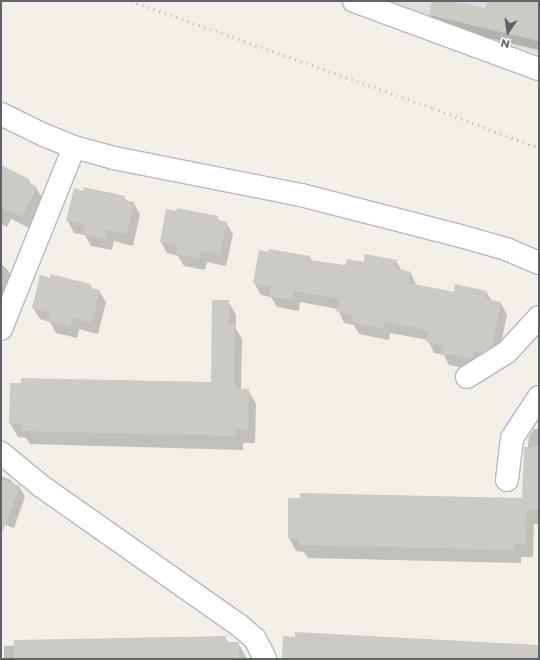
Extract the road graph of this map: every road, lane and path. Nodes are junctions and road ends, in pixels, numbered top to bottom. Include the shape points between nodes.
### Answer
1 (354, 1) edge
2 (539, 70) edge
3 (1, 114) edge
4 (74, 147) junction
5 (539, 263) edge
6 (539, 317) edge
7 (1, 329) edge
8 (467, 377) dead end
9 (539, 397) edge
10 (1, 453) edge
11 (507, 480) dead end
12 (266, 659) edge

1 - 2 street
3 - 4 street
4 - 5 street via 114,158 302,195 506,249
4 - 7 street
6 - 8 street via 507,352
9 - 11 street via 512,438
10 - 12 street via 41,486 239,625 255,639

